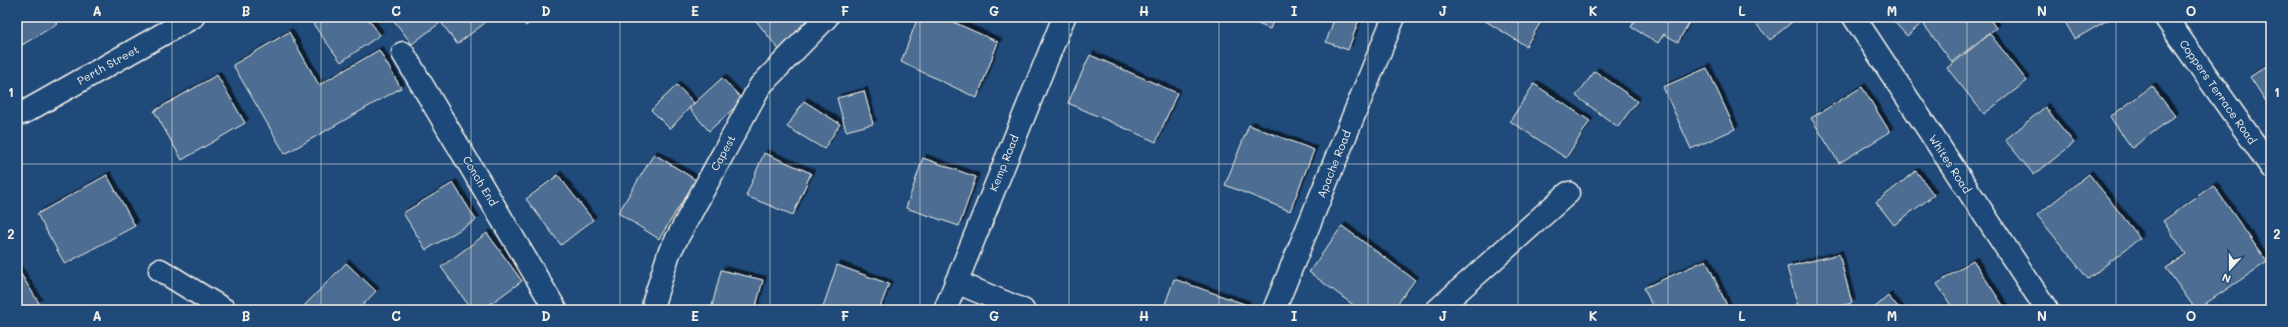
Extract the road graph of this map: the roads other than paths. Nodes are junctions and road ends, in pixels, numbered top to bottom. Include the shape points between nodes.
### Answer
1 (193, 17) edge
2 (827, 17) edge
3 (1064, 17) edge
4 (1394, 17) edge
5 (1854, 17) edge
6 (2165, 17) edge
7 (403, 53) dead end
8 (19, 115) edge
9 (2271, 167) edge
10 (1568, 193) dead end
11 (160, 270) dead end
12 (956, 282) junction
13 (225, 310) edge
14 (556, 310) edge
15 (653, 310) edge
16 (945, 310) edge
17 (1023, 310) edge
18 (1274, 310) edge
19 (1437, 310) edge
20 (2047, 310) edge

1 - 8 street, Perth Street
2 - 15 street, Capest via 760,86 669,253
3 - 12 street, Kemp Road
4 - 18 street, Apache Road
5 - 20 street, Whites Road
6 - 9 street, Coppers Terrace Road
7 - 14 street, Conch End
10 - 19 street
11 - 13 street
12 - 16 street, Kemp Road
12 - 17 street

